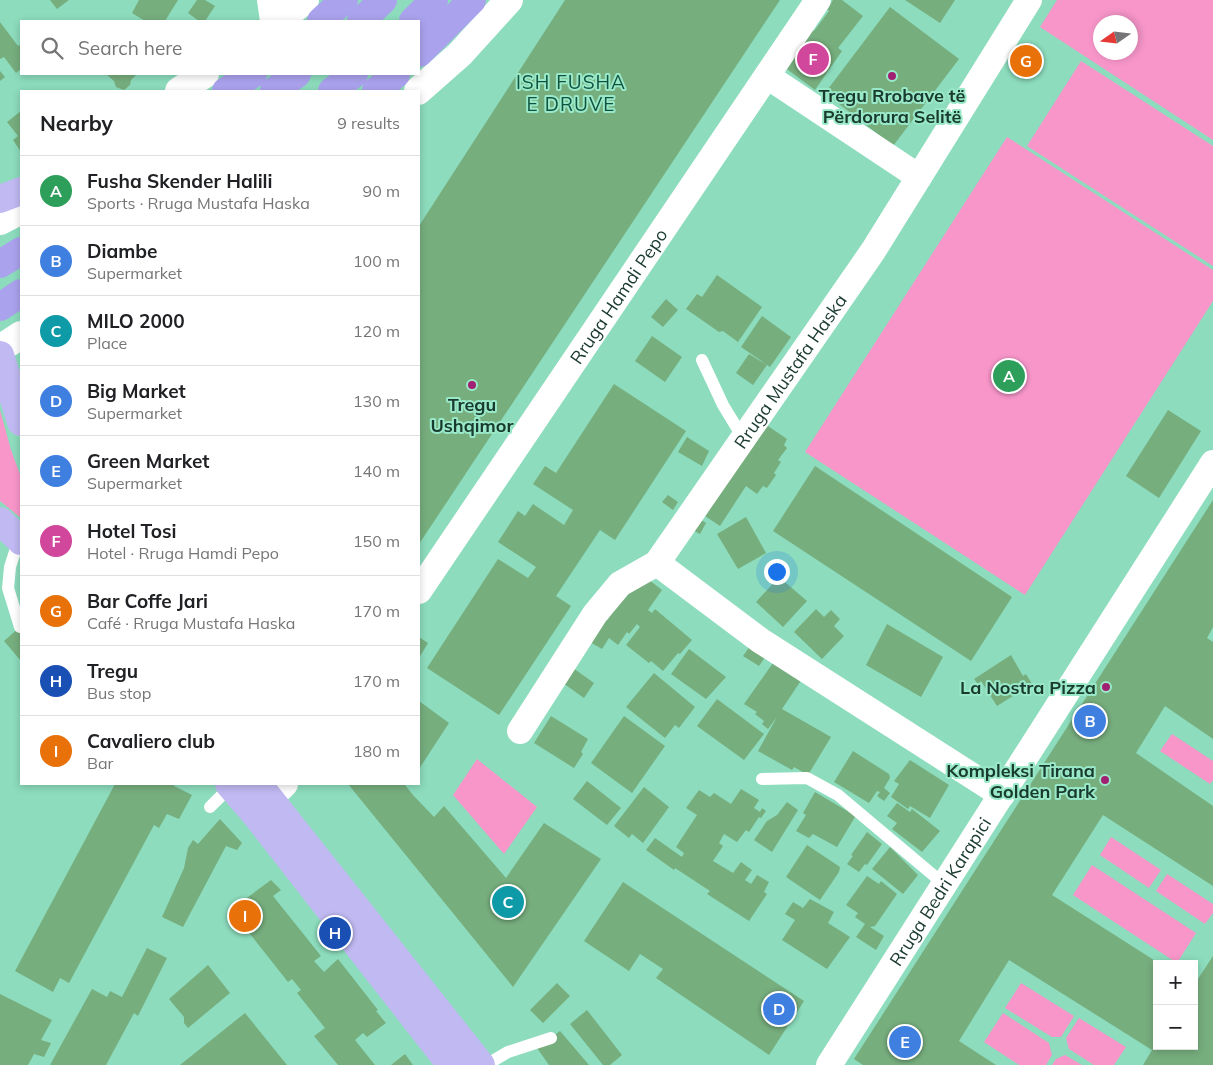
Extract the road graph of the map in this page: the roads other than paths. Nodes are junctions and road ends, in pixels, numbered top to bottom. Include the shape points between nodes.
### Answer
1 (270, 0) edge
2 (305, 0) edge
3 (344, 0) edge
4 (383, 0) edge
5 (434, 0) edge
6 (472, 0) edge
7 (509, 0) edge
8 (818, 0) edge
9 (1029, 0) edge
10 (273, 20) edge
11 (280, 20) edge
12 (322, 20) edge
13 (362, 20) edge
14 (414, 20) edge
15 (420, 52) edge
16 (203, 75) edge
17 (251, 75) edge
18 (296, 75) edge
19 (353, 75) edge
20 (395, 75) edge
21 (767, 76) junction
22 (181, 90) edge
23 (228, 90) edge
24 (275, 90) edge
25 (333, 90) edge
26 (377, 90) edge
27 (419, 90) edge
28 (919, 177) junction
29 (20, 191) edge
30 (0, 199) edge
31 (20, 211) edge
32 (0, 221) edge
33 (20, 252) edge
34 (0, 264) edge
35 (20, 294) edge
36 (0, 307) edge
37 (4, 347) edge
38 (702, 360) dead end
39 (20, 418) edge
40 (743, 438) junction
41 (1213, 463) edge
42 (13, 534) edge
43 (657, 563) junction
44 (420, 590) edge
45 (20, 628) dead end
46 (520, 731) dead end
47 (762, 779) dead end
48 (230, 785) edge
49 (271, 789) edge
50 (1002, 795) junction
51 (210, 806) dead end
52 (945, 884) junction
53 (551, 1038) dead end
54 (452, 1065) edge
55 (482, 1065) edge
56 (486, 1065) edge
57 (829, 1065) edge

1 - 10 street
2 - 11 main road
3 - 12 highway
4 - 13 highway
5 - 14 highway
6 - 15 highway
7 - 27 main road via 460,54
8 - 21 street, Rruga Hamdi Pepo
9 - 28 street, Rruga Mustafa Haska
16 - 22 main road
17 - 23 highway
18 - 24 highway
19 - 25 highway
20 - 26 highway
21 - 28 street
21 - 44 street, Rruga Hamdi Pepo
28 - 40 street, Rruga Mustafa Haska
29 - 30 main road
31 - 32 main road
33 - 34 highway
35 - 36 highway
37 - 39 main road
38 - 40 lane
40 - 43 street, Rruga Mustafa Haska
41 - 50 street, Rruga Bedri Karapici
42 - 45 lane via 8,588
43 - 46 street, Rruga Mustafa Haska via 620,584 596,614
43 - 50 street via 761,641
47 - 52 lane via 807,778 838,795
48 - 51 lane
48 - 54 main road
49 - 55 main road
50 - 52 street, Rruga Bedri Karapici
52 - 57 street, Rruga Bedri Karapici
53 - 56 lane via 508,1052

